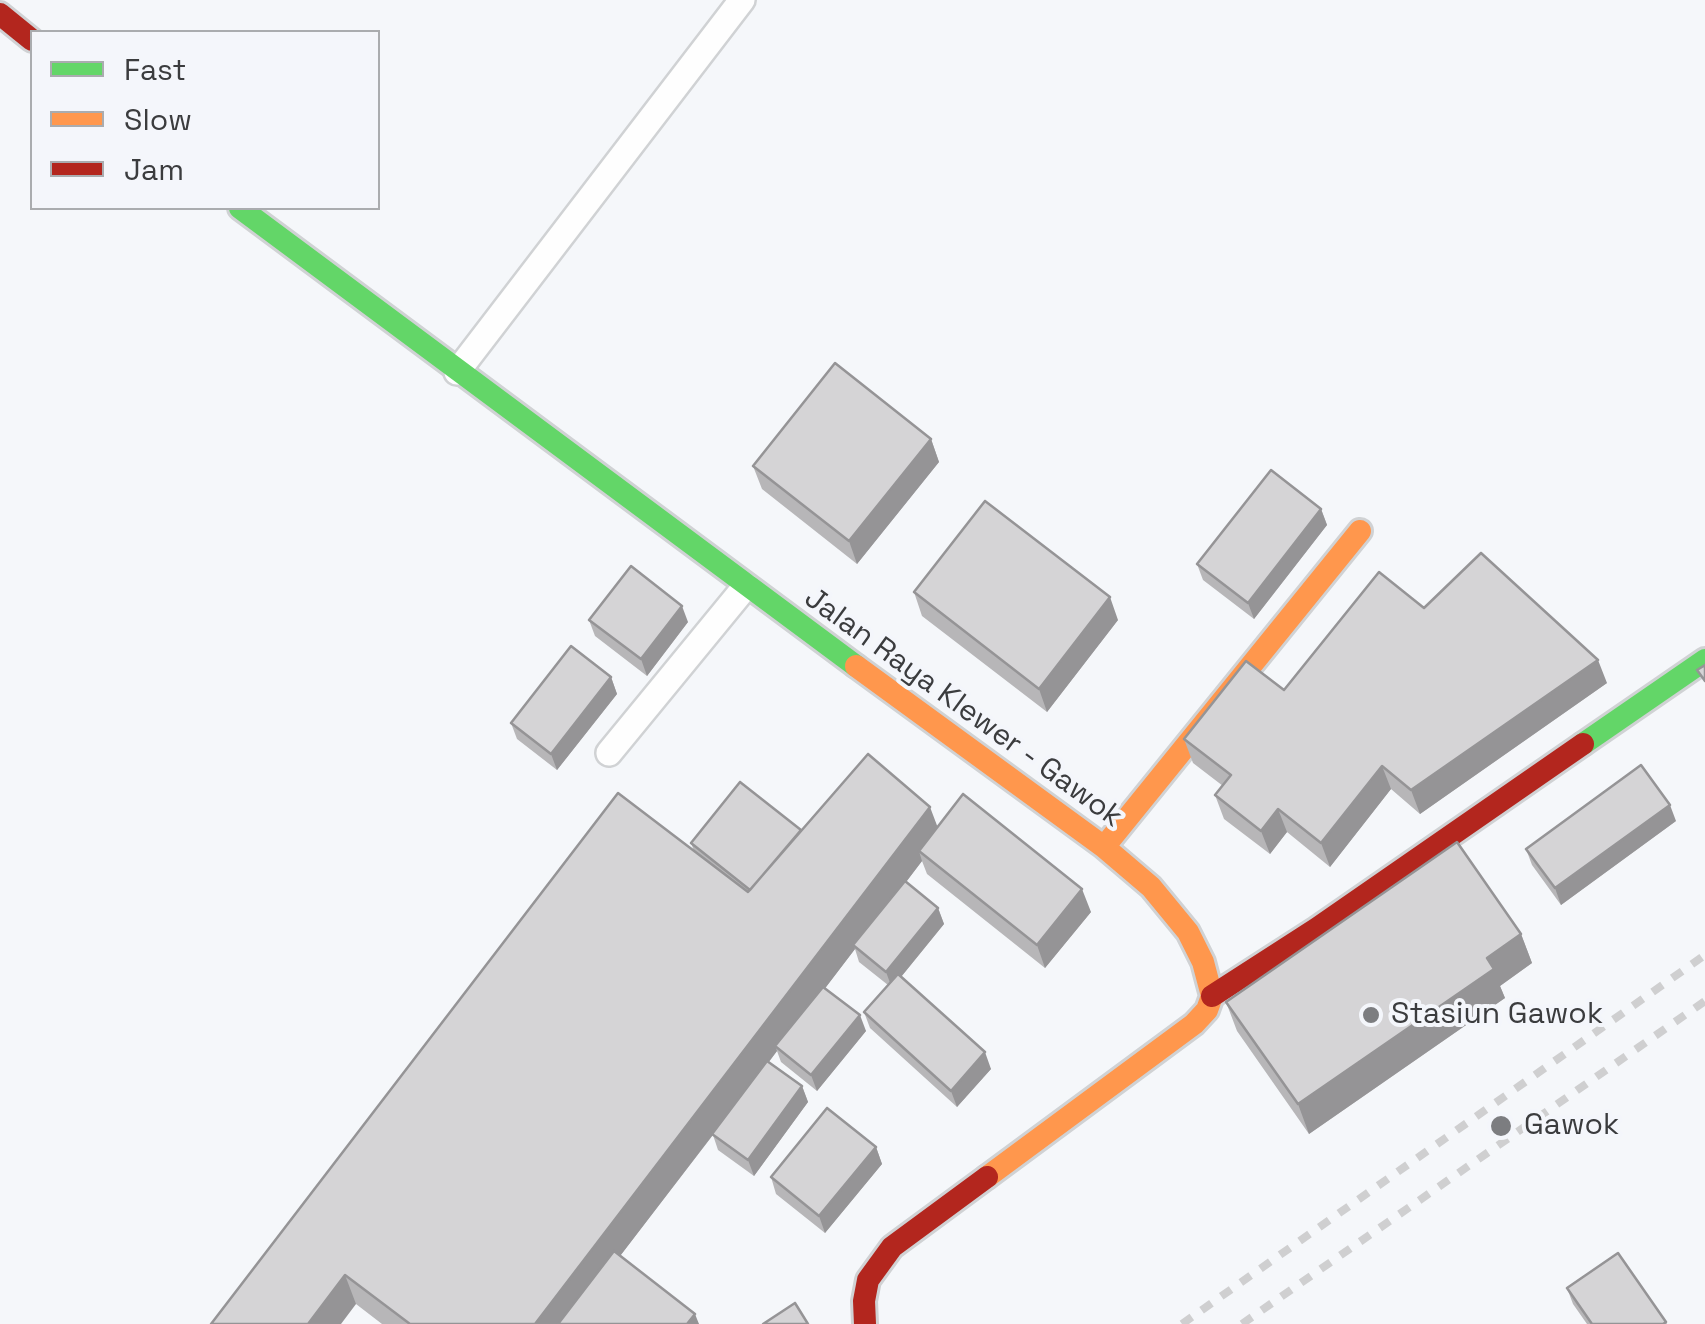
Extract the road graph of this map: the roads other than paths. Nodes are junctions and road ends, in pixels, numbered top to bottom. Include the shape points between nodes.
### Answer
1 (742, 0) edge
2 (0, 14) edge
3 (30, 38) edge
4 (243, 210) edge
5 (457, 372) junction
6 (1360, 531) dead end
7 (746, 586) junction
8 (1705, 660) edge
9 (610, 753) dead end
10 (1104, 847) junction
11 (1212, 996) junction
12 (866, 1324) edge

1 - 5 lane
2 - 3 main road
4 - 5 main road, Jalan Raya Klewer - Gawok
5 - 7 main road, Jalan Raya Klewer - Gawok
6 - 10 main road
7 - 9 lane
7 - 10 main road, Jalan Raya Klewer - Gawok
8 - 11 main road
10 - 11 main road, Jalan Raya Klewer - Gawok via 1151,887 1188,932
11 - 12 main road via 1194,1024 892,1246 868,1280

